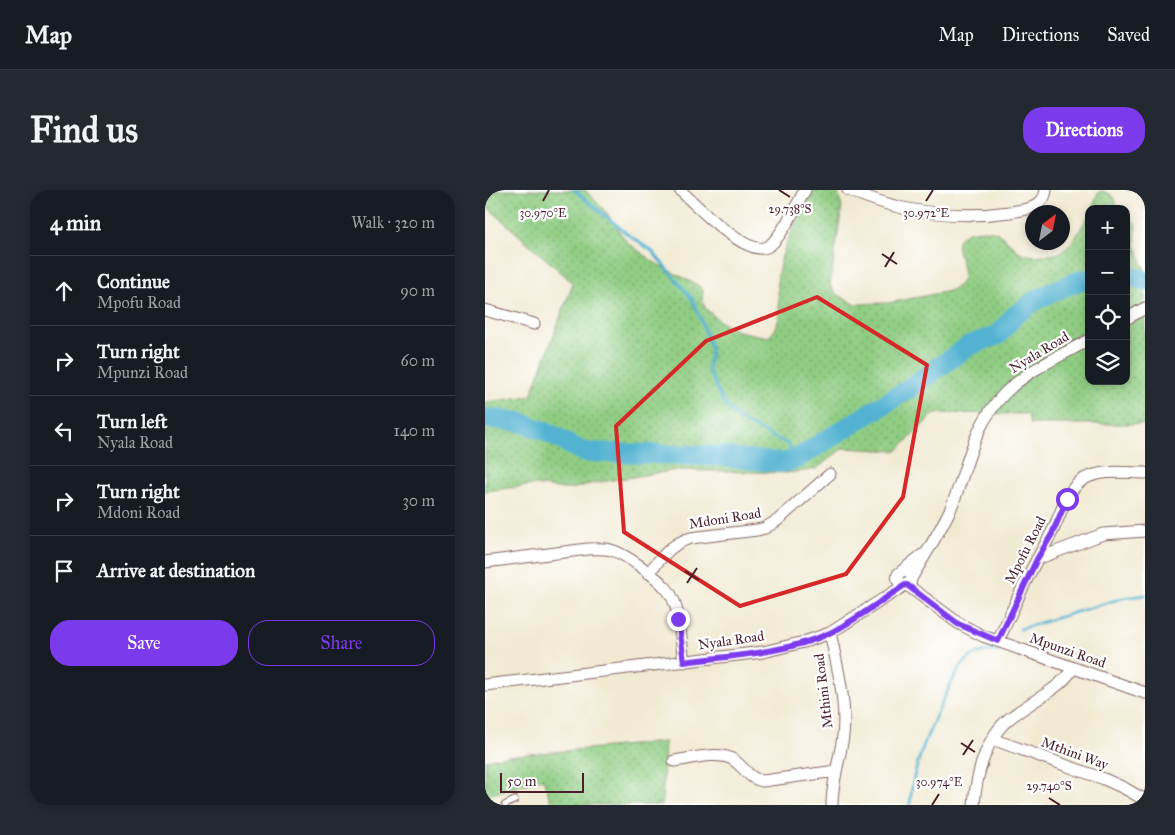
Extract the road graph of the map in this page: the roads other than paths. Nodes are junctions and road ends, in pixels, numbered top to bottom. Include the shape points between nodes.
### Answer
1 (680, 190) edge
2 (805, 190) edge
3 (849, 190) edge
4 (1046, 190) edge
5 (1145, 308) edge
6 (485, 310) edge
7 (1130, 317) edge
8 (533, 324) dead end
9 (1085, 342) edge
10 (1145, 473) edge
11 (830, 474) dead end
12 (1145, 531) edge
13 (1037, 559) junction
14 (485, 562) edge
15 (649, 573) junction
16 (906, 579) junction
17 (830, 633) junction
18 (998, 641) junction
19 (684, 662) junction
20 (1073, 668) junction
21 (485, 685) edge
22 (1145, 693) edge
23 (992, 739) junction
24 (674, 761) dead end
25 (836, 771) junction
26 (515, 800) dead end
27 (1145, 800) edge
28 (505, 805) edge
29 (832, 805) edge
30 (974, 805) edge

1 - 2 street via 742,242 760,249 773,242
3 - 4 street via 902,208 965,214 1026,210 1040,203
5 - 7 street
6 - 8 street
9 - 16 street, Nyala Road via 1025,376 997,401 980,427 950,510
10 - 13 street, Mpofu Road via 1095,474 1080,482 1067,499
11 - 15 street, Mdoni Road via 772,525 682,540
12 - 13 street via 1103,534
13 - 18 street, Mpofu Road
14 - 15 street via 603,548 620,554
15 - 19 street via 666,588 675,604
16 - 17 street, Nyala Road via 881,600
16 - 18 street, Mpunzi Road via 958,624
17 - 19 street, Nyala Road via 763,652
17 - 25 street, Mthini Road via 844,723
18 - 20 street, Mpunzi Road
19 - 21 street, Nyala Road
20 - 22 street, Mpunzi Road
20 - 23 street via 1058,685 1002,724
23 - 27 street, Mthini Way via 1104,779
23 - 30 street via 977,776
24 - 25 street via 723,756 740,765 756,780 763,781
25 - 29 street, Mthini Road
26 - 28 lane

